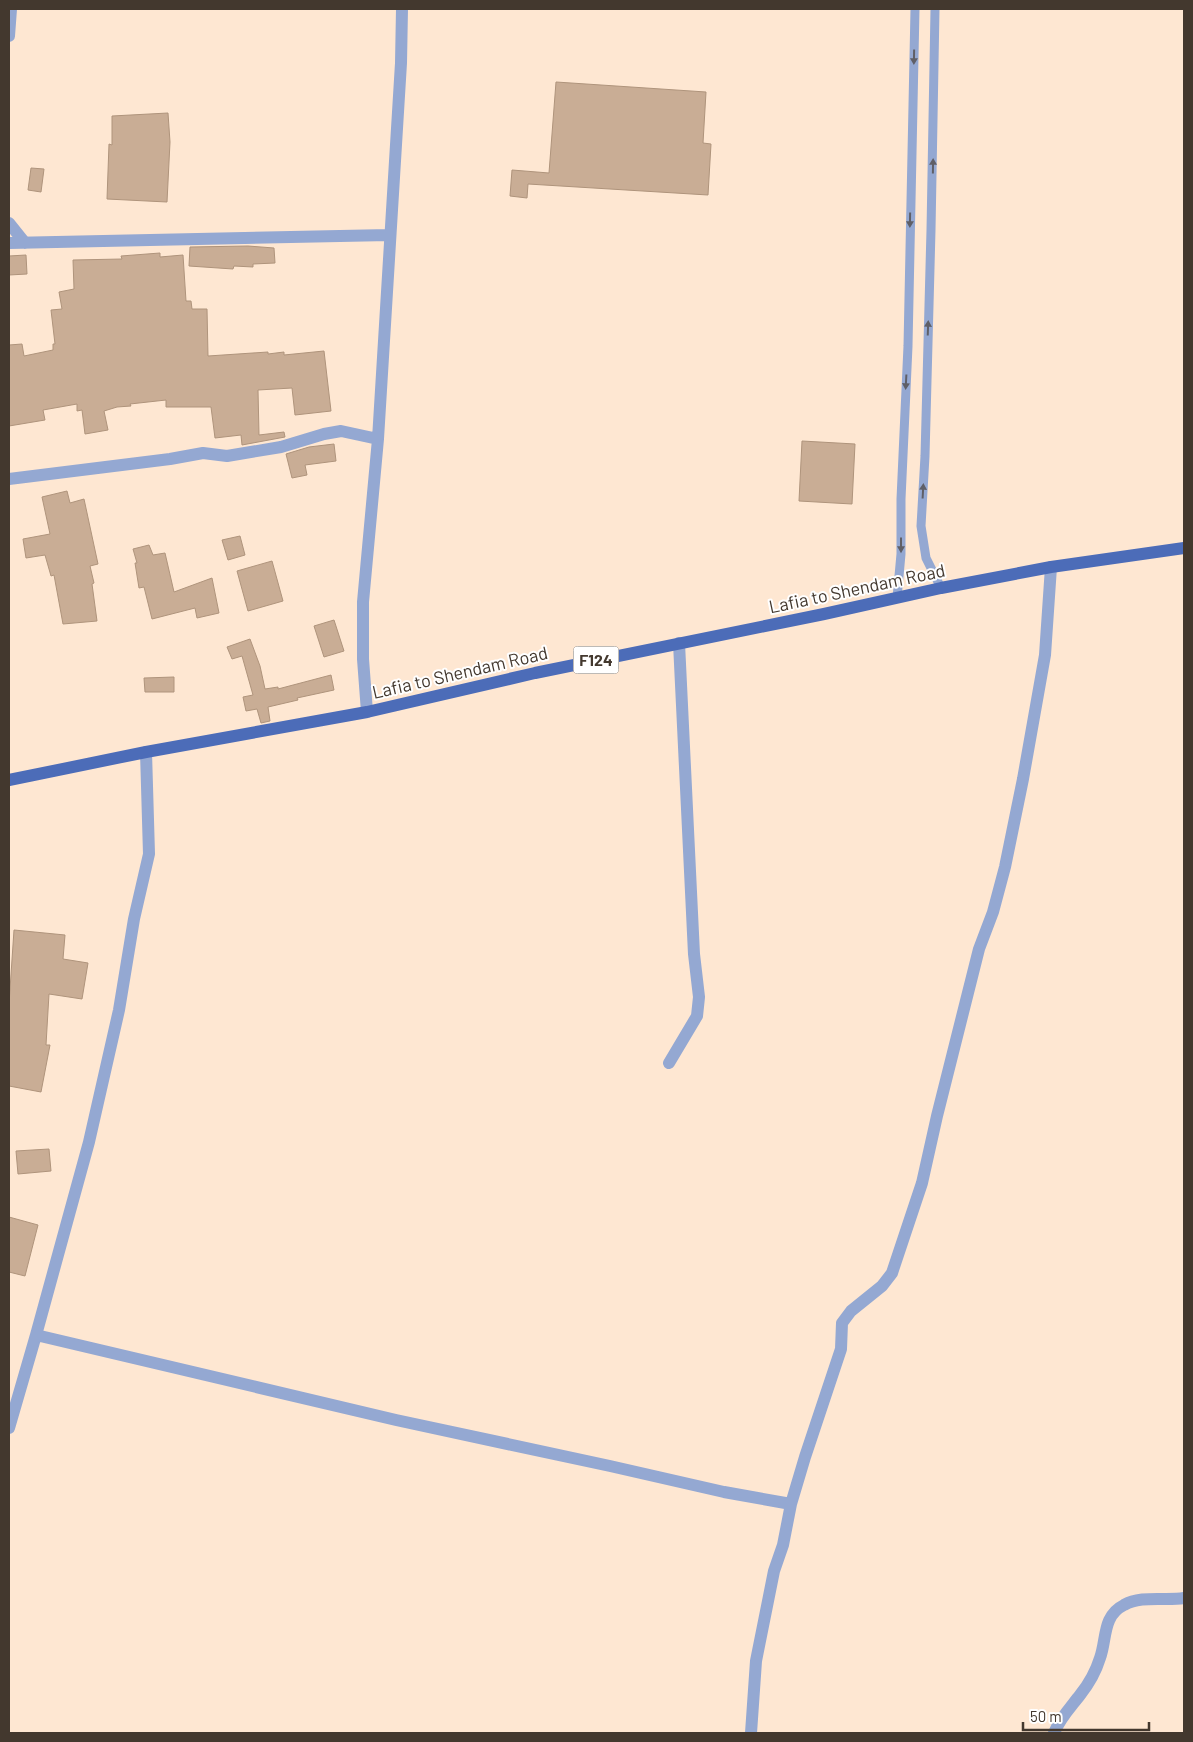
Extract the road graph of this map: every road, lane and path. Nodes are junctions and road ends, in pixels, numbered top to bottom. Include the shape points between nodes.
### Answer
1 (11, 9) edge
2 (402, 9) edge
3 (915, 9) edge
4 (935, 9) edge
5 (9, 36) edge
6 (9, 223) edge
7 (390, 235) junction
8 (9, 243) edge
9 (25, 243) junction
10 (378, 439) junction
11 (9, 479) edge
12 (1184, 548) edge
13 (1051, 567) junction
14 (941, 588) junction
15 (897, 598) junction
16 (679, 643) junction
17 (367, 712) junction
18 (146, 752) junction
19 (9, 780) edge
20 (669, 1063) dead end
21 (36, 1335) junction
22 (9, 1428) edge
23 (791, 1504) junction
24 (1184, 1598) edge
25 (751, 1733) edge
26 (1054, 1733) edge

1 - 5 street
2 - 7 street
3 -> 15 lane via 908,346
14 -> 4 lane via 926,558 921,526
6 - 9 street
7 - 9 street
7 - 10 street
8 - 9 street
10 - 11 street via 341,431 281,447 227,456 203,453
10 - 17 street via 363,602
12 - 13 main road, Lafia to Shendam Road / F124
13 - 14 main road, Lafia to Shendam Road / F124
13 - 23 street via 1045,655 1005,867 979,949 922,1183 892,1273 842,1323 841,1349
14 - 15 main road, Lafia to Shendam Road / F124
15 - 16 main road, Lafia to Shendam Road / F124
16 - 17 main road, Lafia to Shendam Road / F124
16 - 20 street via 690,899 699,997 697,1016
17 - 18 main road, Lafia to Shendam Road / F124
18 - 19 main road, Lafia to Shendam Road / F124
18 - 21 street via 149,854 89,1142
21 - 22 street
21 - 23 street via 396,1420
23 - 25 street via 756,1661
24 - 26 street via 1136,1600 1112,1613 1092,1676

